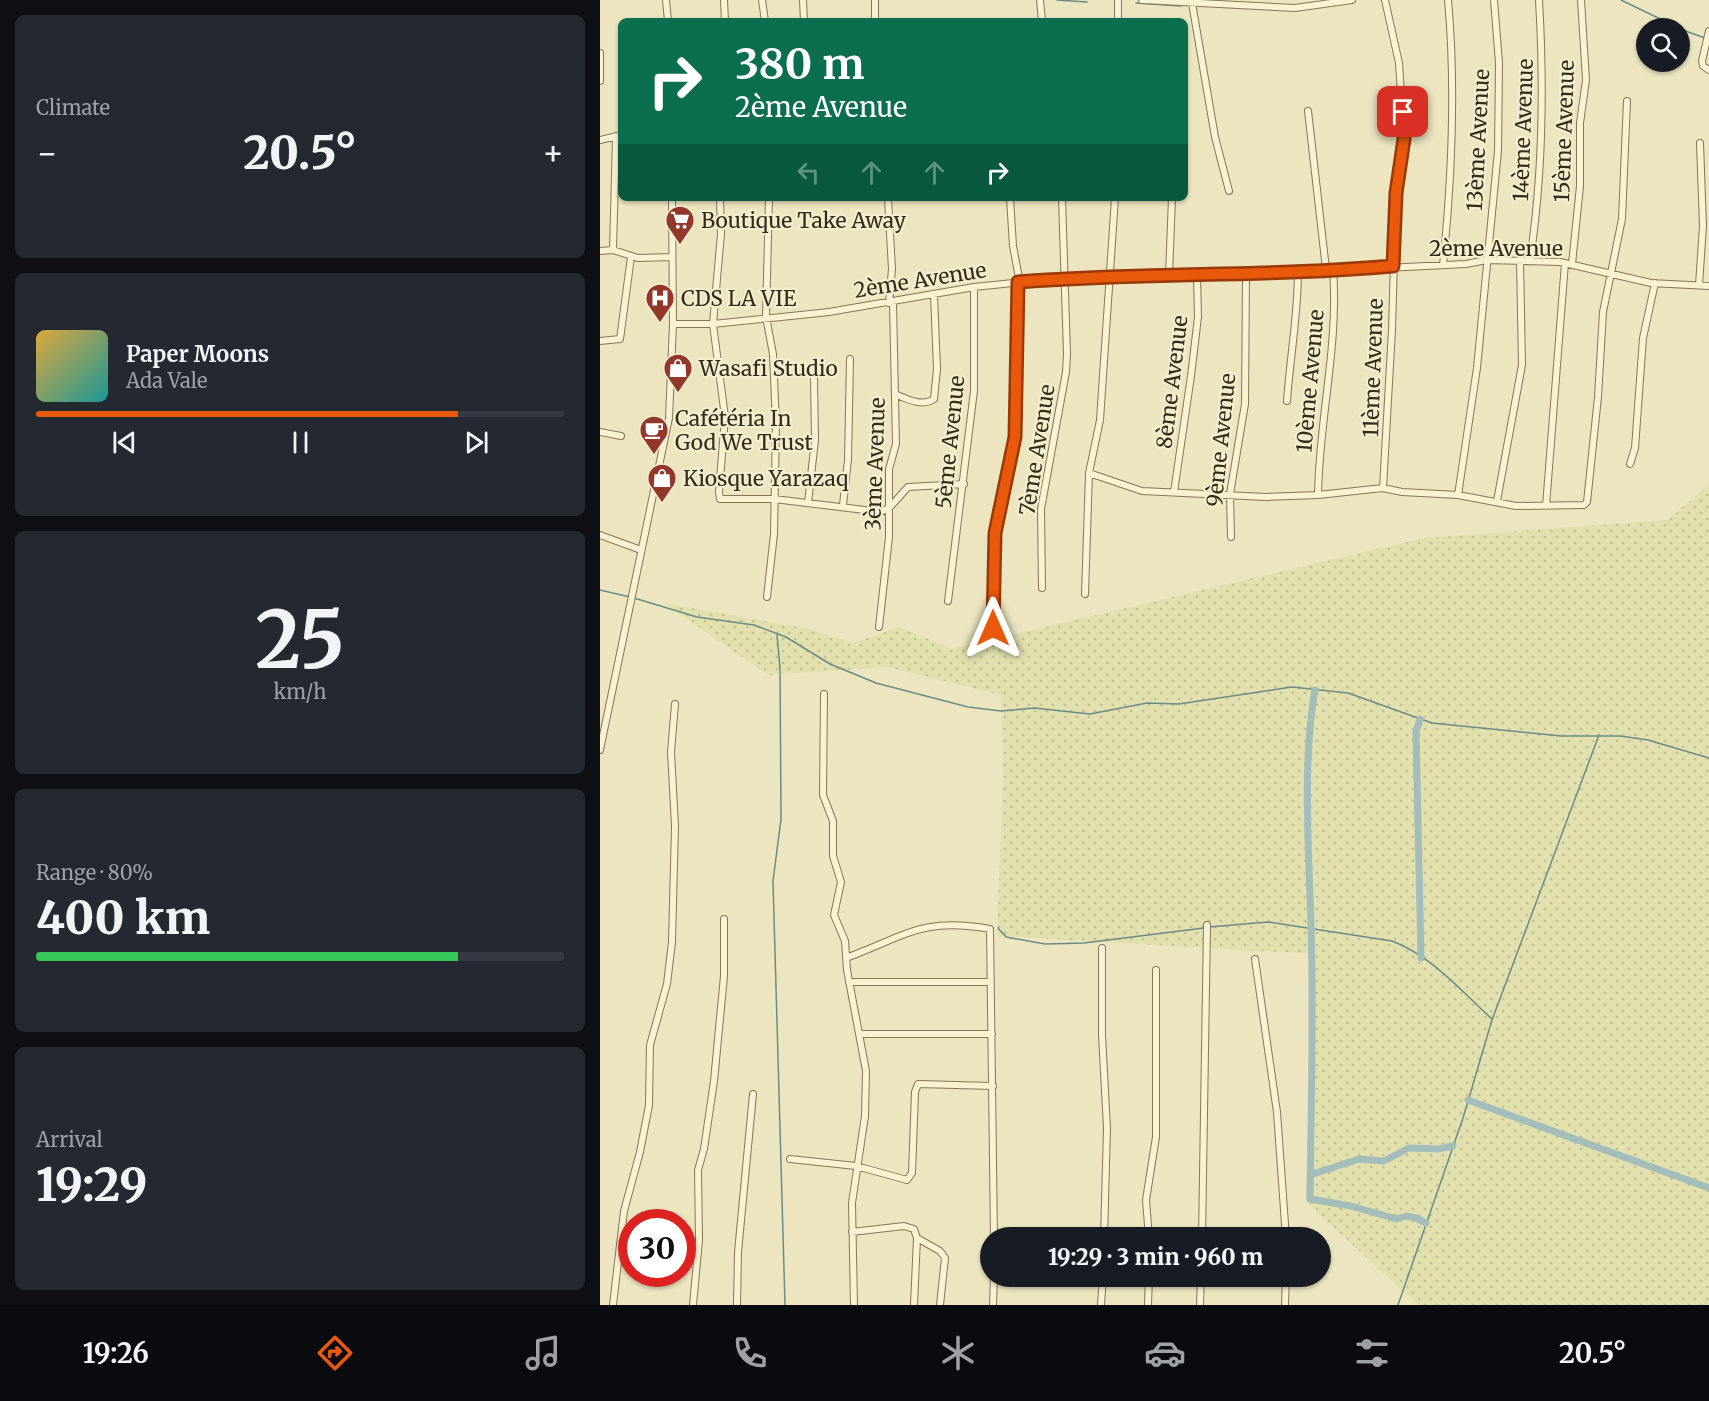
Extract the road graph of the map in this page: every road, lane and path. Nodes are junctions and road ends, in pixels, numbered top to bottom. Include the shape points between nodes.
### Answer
1 (666, 0) edge
2 (724, 0) edge
3 (762, 0) edge
4 (802, 0) edge
5 (875, 0) edge
6 (1040, 0) edge
7 (1118, 0) edge
8 (1142, 0) edge
9 (1352, 0) edge
10 (1385, 0) edge
11 (1448, 0) edge
12 (1494, 0) edge
13 (1539, 0) edge
14 (1581, 0) edge
15 (1157, 1) edge
16 (1212, 1) edge
17 (1192, 3) junction
18 (668, 18) edge
19 (725, 18) edge
20 (765, 18) edge
21 (804, 18) edge
22 (875, 18) edge
23 (1042, 18) edge
24 (1118, 18) edge
25 (1709, 31) edge
26 (600, 52) edge
27 (1709, 70) edge
28 (600, 81) edge
29 (1627, 101) dead end
30 (1308, 111) dead end
31 (618, 136) edge
32 (600, 140) edge
33 (1700, 143) dead end
34 (1229, 191) dead end
35 (672, 201) edge
36 (720, 201) edge
37 (769, 201) edge
38 (888, 201) edge
39 (1010, 201) edge
40 (1062, 201) edge
41 (1115, 201) edge
42 (1172, 201) edge
43 (613, 250) junction
44 (600, 251) edge
45 (631, 257) junction
46 (672, 257) junction
47 (1486, 260) junction
48 (1520, 260) junction
49 (1530, 260) junction
50 (1568, 263) junction
51 (1443, 265) junction
52 (1393, 266) junction
53 (1329, 269) junction
54 (1298, 271) junction
55 (1609, 272) junction
56 (1169, 275) junction
57 (1197, 275) junction
58 (1246, 275) junction
59 (1111, 276) junction
60 (1065, 278) junction
61 (1018, 282) junction
62 (1655, 283) junction
63 (1699, 285) junction
64 (1709, 286) edge
65 (974, 287) junction
66 (934, 295) junction
67 (891, 303) junction
68 (766, 317) junction
69 (673, 324) junction
70 (712, 324) junction
71 (600, 341) edge
72 (850, 359) dead end
73 (814, 378) dead end
74 (895, 394) junction
75 (1287, 401) dead end
76 (600, 432) edge
77 (621, 436) dead end
78 (1630, 464) dead end
79 (1089, 474) junction
80 (964, 484) junction
81 (1383, 488) junction
82 (1174, 492) junction
83 (1230, 494) junction
84 (1318, 495) junction
85 (1458, 495) junction
86 (774, 499) junction
87 (1497, 501) junction
88 (808, 503) junction
89 (843, 505) junction
90 (1546, 506) junction
91 (890, 507) junction
92 (600, 535) edge
93 (1231, 537) dead end
94 (641, 550) junction
95 (1042, 588) dead end
96 (1085, 594) dead end
97 (767, 597) dead end
98 (948, 601) dead end
99 (879, 627) dead end
100 (993, 628) dead end
101 (824, 694) dead end
102 (675, 704) dead end
103 (600, 750) edge
104 (724, 919) dead end
105 (1207, 927) dead end
106 (1102, 948) dead end
107 (846, 957) junction
108 (1255, 959) dead end
109 (1156, 970) dead end
110 (849, 982) junction
111 (989, 982) junction
112 (861, 1034) junction
113 (992, 1034) junction
114 (993, 1086) junction
115 (753, 1094) dead end
116 (790, 1159) dead end
117 (856, 1166) junction
118 (994, 1227) edge
119 (1104, 1227) edge
120 (1148, 1227) edge
121 (1202, 1227) edge
122 (1285, 1227) edge
123 (852, 1232) junction
124 (916, 1238) junction
125 (994, 1287) edge
126 (1102, 1287) edge
127 (1149, 1287) edge
128 (1201, 1287) edge
129 (1286, 1287) edge
130 (614, 1305) edge
131 (693, 1305) edge
132 (737, 1305) edge
133 (854, 1305) edge
134 (914, 1305) edge
135 (940, 1305) edge
136 (993, 1305) edge
137 (1101, 1305) edge
138 (1148, 1305) edge
139 (1200, 1305) edge
140 (1285, 1305) edge

1 - 18 street
2 - 19 street
3 - 20 street
4 - 21 street
5 - 22 street
6 - 23 street
7 - 24 street
8 - 15 street
9 - 16 street via 1295,8
10 - 52 street, 11ème Avenue via 1400,63 1404,139 1396,193
11 - 51 street via 1452,118
12 - 47 street, 13ème Avenue via 1499,63 1498,151
13 - 49 street, 14ème Avenue via 1540,158
14 - 50 street, 15ème Avenue via 1586,80 1580,123 1580,186
15 - 17 street
16 - 17 street
17 - 34 street via 1201,68
25 - 27 street via 1702,61 1702,66
26 - 28 street
29 - 55 street via 1622,219
30 - 53 street, 10ème Avenue
31 - 32 street
31 - 43 street
33 - 63 street via 1703,226
35 - 46 street
36 - 70 street via 721,234
37 - 68 street
38 - 67 street, 3ème Avenue
39 - 61 street
40 - 60 street
41 - 59 street
42 - 56 street
43 - 44 street
43 - 45 street
45 - 46 street
45 - 71 street via 620,339
46 - 69 street
47 - 48 street, 2ème Avenue
47 - 51 street, 2ème Avenue
47 - 85 street, 13ème Avenue via 1477,368
48 - 49 street, 2ème Avenue
48 - 87 street via 1522,365
49 - 50 street, 2ème Avenue
50 - 55 street, 2ème Avenue
50 - 90 street, 15ème Avenue
51 - 52 street, 2ème Avenue
52 - 53 street, 2ème Avenue
52 - 81 street, 11ème Avenue
53 - 54 street, 2ème Avenue
53 - 84 street, 10ème Avenue via 1334,345
54 - 58 street, 2ème Avenue
54 - 75 street
55 - 62 street, 2ème Avenue
55 - 90 street via 1587,502
56 - 57 street, 2ème Avenue
56 - 59 street, 2ème Avenue
57 - 58 street, 2ème Avenue
57 - 82 street, 8ème Avenue via 1198,317
58 - 83 street, 9ème Avenue via 1244,418
59 - 60 street, 2ème Avenue
59 - 79 street via 1101,420
60 - 61 street, 2ème Avenue
60 - 95 street, 7ème Avenue via 1068,353 1041,509
61 - 65 street, 2ème Avenue
61 - 100 street via 1015,437 995,533
62 - 63 street, 2ème Avenue
62 - 78 street via 1645,328 1635,448
63 - 64 street, 2ème Avenue
65 - 66 street, 2ème Avenue
65 - 80 street, 5ème Avenue via 975,381
66 - 67 street, 2ème Avenue
66 - 74 street via 934,399 912,401
67 - 68 street, 2ème Avenue
67 - 74 street, 3ème Avenue
68 - 70 street, 2ème Avenue
68 - 86 street via 776,401
69 - 70 street, 2ème Avenue
69 - 94 street via 669,418
70 - 86 street via 725,417 718,497 724,501
72 - 89 street
73 - 88 street via 815,440
74 - 91 street, 3ème Avenue via 896,444 890,464
76 - 77 street
79 - 82 street via 1142,491
79 - 96 street
80 - 91 street via 909,487
80 - 98 street, 5ème Avenue
81 - 84 street
81 - 85 street
82 - 83 street
83 - 84 street
83 - 93 street, 9ème Avenue
85 - 87 street
86 - 88 street
86 - 97 street
87 - 90 street via 1516,506
88 - 89 street
89 - 91 street via 880,512
91 - 99 street, 3ème Avenue
92 - 94 street
94 - 103 street
101 - 107 street via 823,795 833,821 833,856 840,882 834,915 845,941
102 - 130 street via 671,752 672,942 667,984 650,1045 648,1113 624,1211
104 - 131 street via 724,976 714,1081 698,1170 699,1240
105 - 121 street
106 - 119 street via 1107,1128
107 - 110 street
107 - 111 street via 917,928 938,924 990,929
108 - 122 street via 1277,1112
109 - 120 street via 1156,1137 1146,1200
110 - 111 street
110 - 112 street
111 - 113 street
112 - 113 street
112 - 117 street via 866,1071 865,1116
113 - 114 street
114 - 117 street via 918,1084 910,1178 902,1180
114 - 118 street
115 - 132 street via 738,1252
116 - 117 street
117 - 123 street
123 - 124 street via 904,1226 914,1229
123 - 133 street
124 - 134 street
124 - 135 street via 945,1258
125 - 136 street
126 - 137 street
127 - 138 street
128 - 139 street
129 - 140 street

